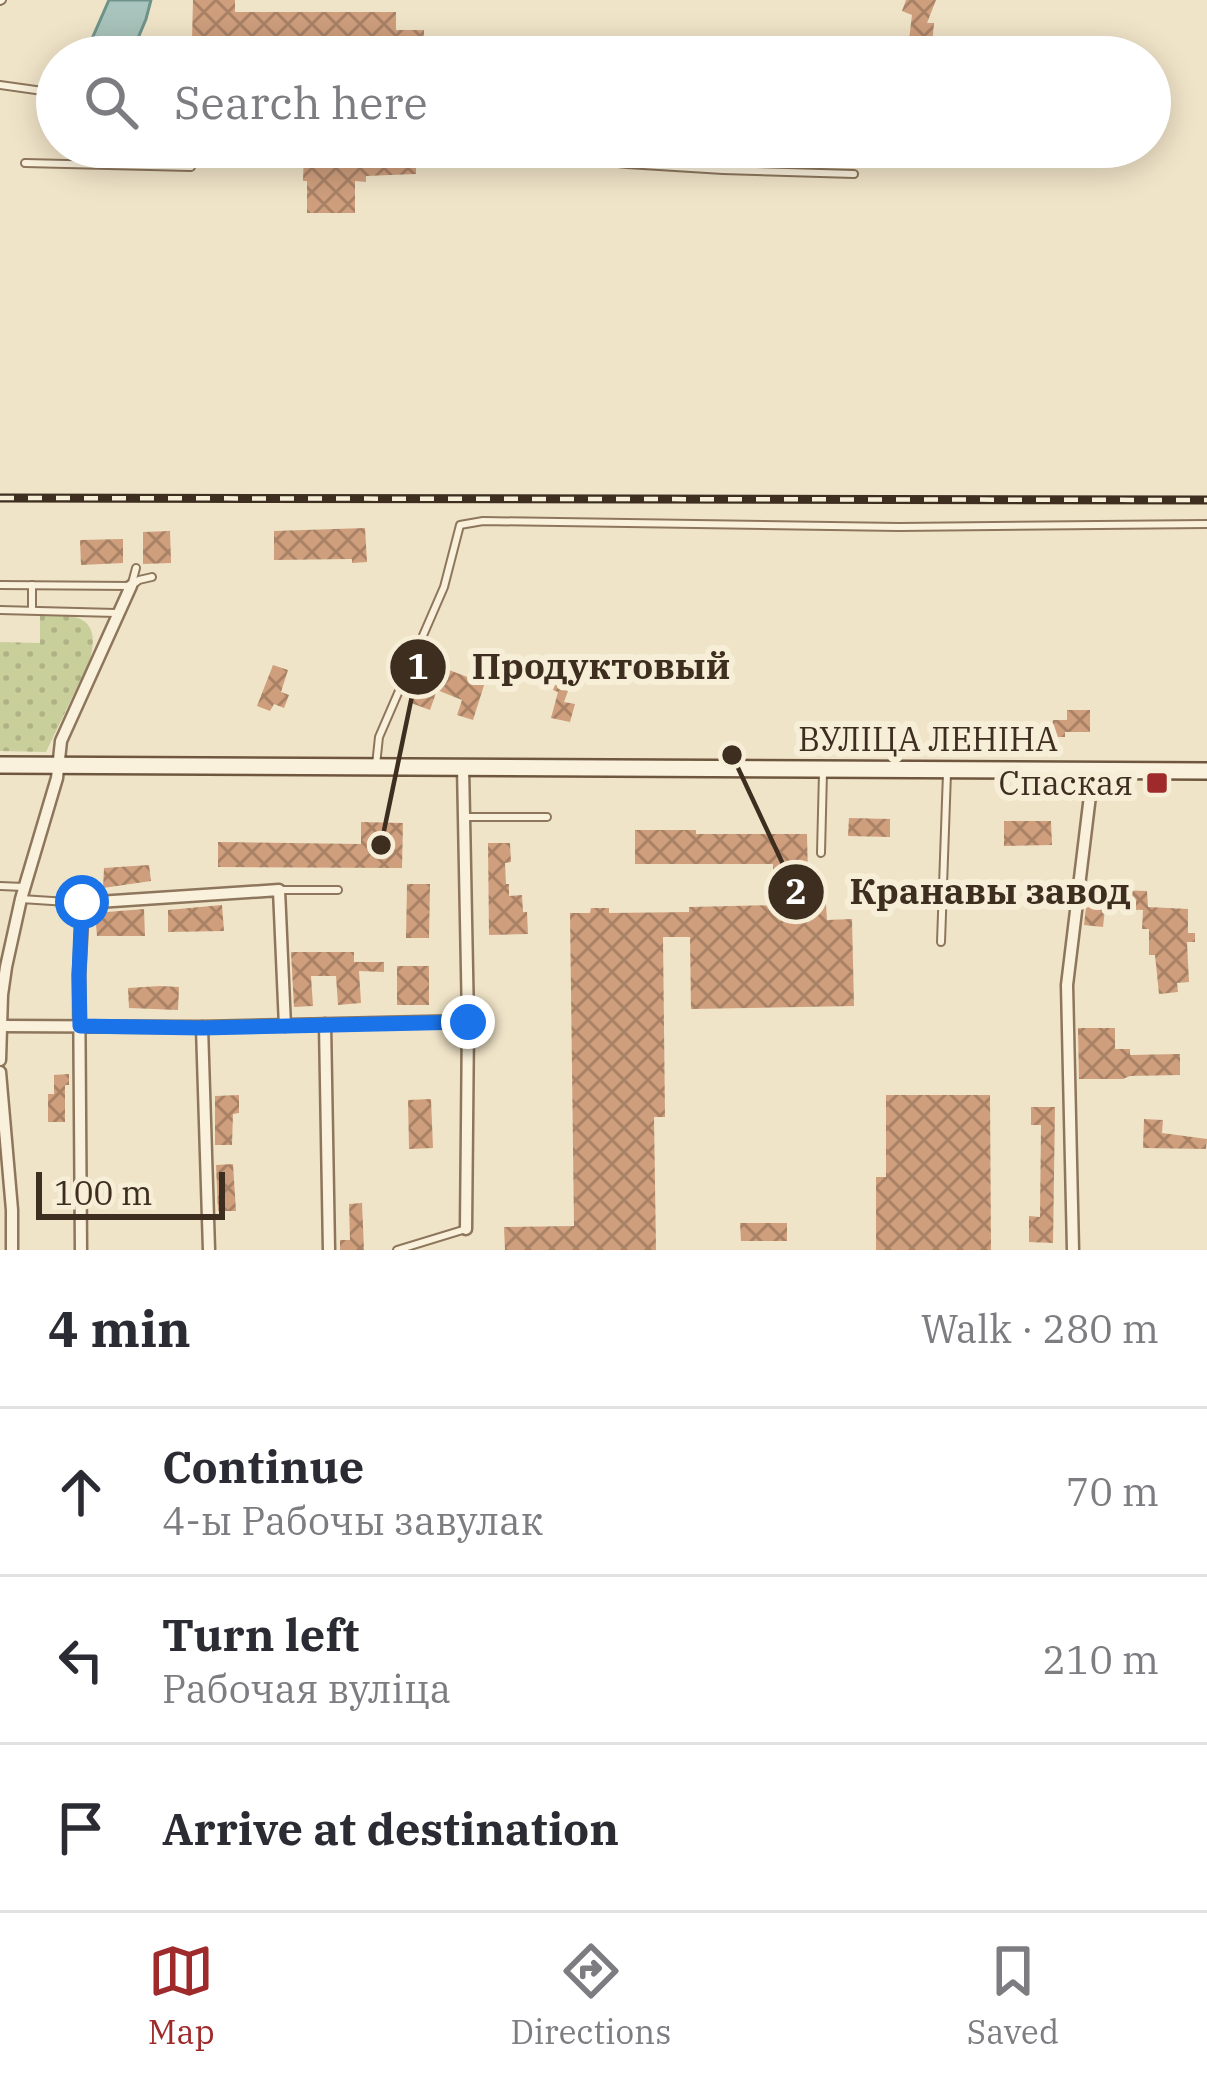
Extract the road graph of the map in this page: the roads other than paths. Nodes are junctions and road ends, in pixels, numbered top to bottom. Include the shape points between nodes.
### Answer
1 (0, 85) edge
2 (36, 90) edge
3 (25, 163) dead end
4 (36, 163) edge
5 (691, 168) edge
6 (854, 173) dead end
7 (1207, 524) edge
8 (136, 568) dead end
9 (152, 577) dead end
10 (0, 585) edge
11 (32, 585) junction
12 (131, 586) junction
13 (0, 610) edge
14 (32, 610) junction
15 (118, 613) junction
16 (57, 764) junction
17 (0, 765) edge
18 (376, 765) junction
19 (463, 766) junction
20 (824, 769) junction
21 (947, 769) junction
22 (1093, 771) junction
23 (1207, 771) edge
24 (464, 817) junction
25 (547, 818) dead end
26 (820, 853) dead end
27 (0, 886) edge
28 (279, 890) junction
29 (338, 890) dead end
30 (22, 893) junction
31 (82, 902) junction
32 (941, 942) dead end
33 (468, 1022) junction
34 (325, 1024) junction
35 (1, 1026) edge
36 (80, 1026) junction
37 (285, 1026) junction
38 (202, 1028) junction
39 (0, 1060) edge
40 (0, 1072) edge
41 (466, 1229) joint
42 (12, 1250) edge
43 (80, 1250) edge
44 (208, 1250) edge
45 (329, 1250) edge
46 (397, 1250) edge
47 (1073, 1250) edge

1 - 2 lane
3 - 4 lane
5 - 6 lane
7 - 18 lane via 460,525 444,587 379,737
8 - 12 lane
9 - 12 lane
10 - 11 lane
11 - 12 lane
11 - 14 lane
12 - 15 street
13 - 14 lane
14 - 15 lane
15 - 16 street
16 - 17 main road, ВУЛІЦА ЛЕНІНА
16 - 18 main road, ВУЛІЦА ЛЕНІНА
16 - 30 street
18 - 19 main road, ВУЛІЦА ЛЕНІНА
19 - 20 main road, ВУЛІЦА ЛЕНІНА
19 - 24 street
20 - 21 main road, ВУЛІЦА ЛЕНІНА
20 - 26 lane
21 - 22 main road, ВУЛІЦА ЛЕНІНА
21 - 32 lane
22 - 23 main road, ВУЛІЦА ЛЕНІНА
22 - 47 street via 1066,985
24 - 25 lane
24 - 33 street
27 - 30 lane
28 - 29 lane
28 - 31 street
28 - 37 street
30 - 31 lane
30 - 35 street
31 - 36 street
33 - 34 street
33 - 41 street
34 - 37 street
34 - 45 street
35 - 36 street
35 - 39 street
36 - 38 street
36 - 43 street
37 - 38 street
38 - 44 street
40 - 42 street
41 - 46 lane

